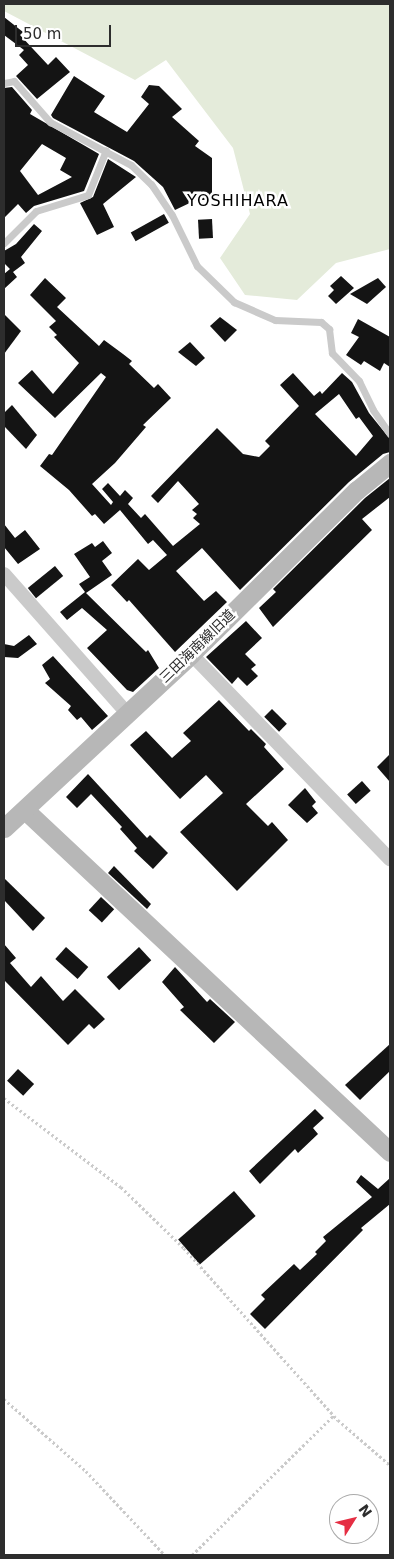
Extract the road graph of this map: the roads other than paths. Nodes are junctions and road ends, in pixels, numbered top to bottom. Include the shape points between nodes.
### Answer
1 (4, 83) edge
2 (106, 150) junction
3 (4, 243) edge
4 (390, 434) edge
5 (390, 463) edge
6 (4, 574) edge
7 (190, 654) junction
8 (126, 712) junction
9 (25, 810) junction
10 (4, 828) edge
11 (390, 859) edge
12 (390, 1152) edge

1 - 2 lane via 14,81 50,122
2 - 3 lane via 88,195 36,211
2 - 4 lane via 131,165 151,184 172,215 197,266 234,302 275,320 321,322 329,329 332,354 359,381 373,410
5 - 7 street, 三田海南線旧道 via 357,490
6 - 8 street
7 - 8 street, 三田海南線旧道
7 - 11 street
8 - 9 street, 三田海南線旧道
9 - 10 street, 三田海南線旧道
9 - 12 street

